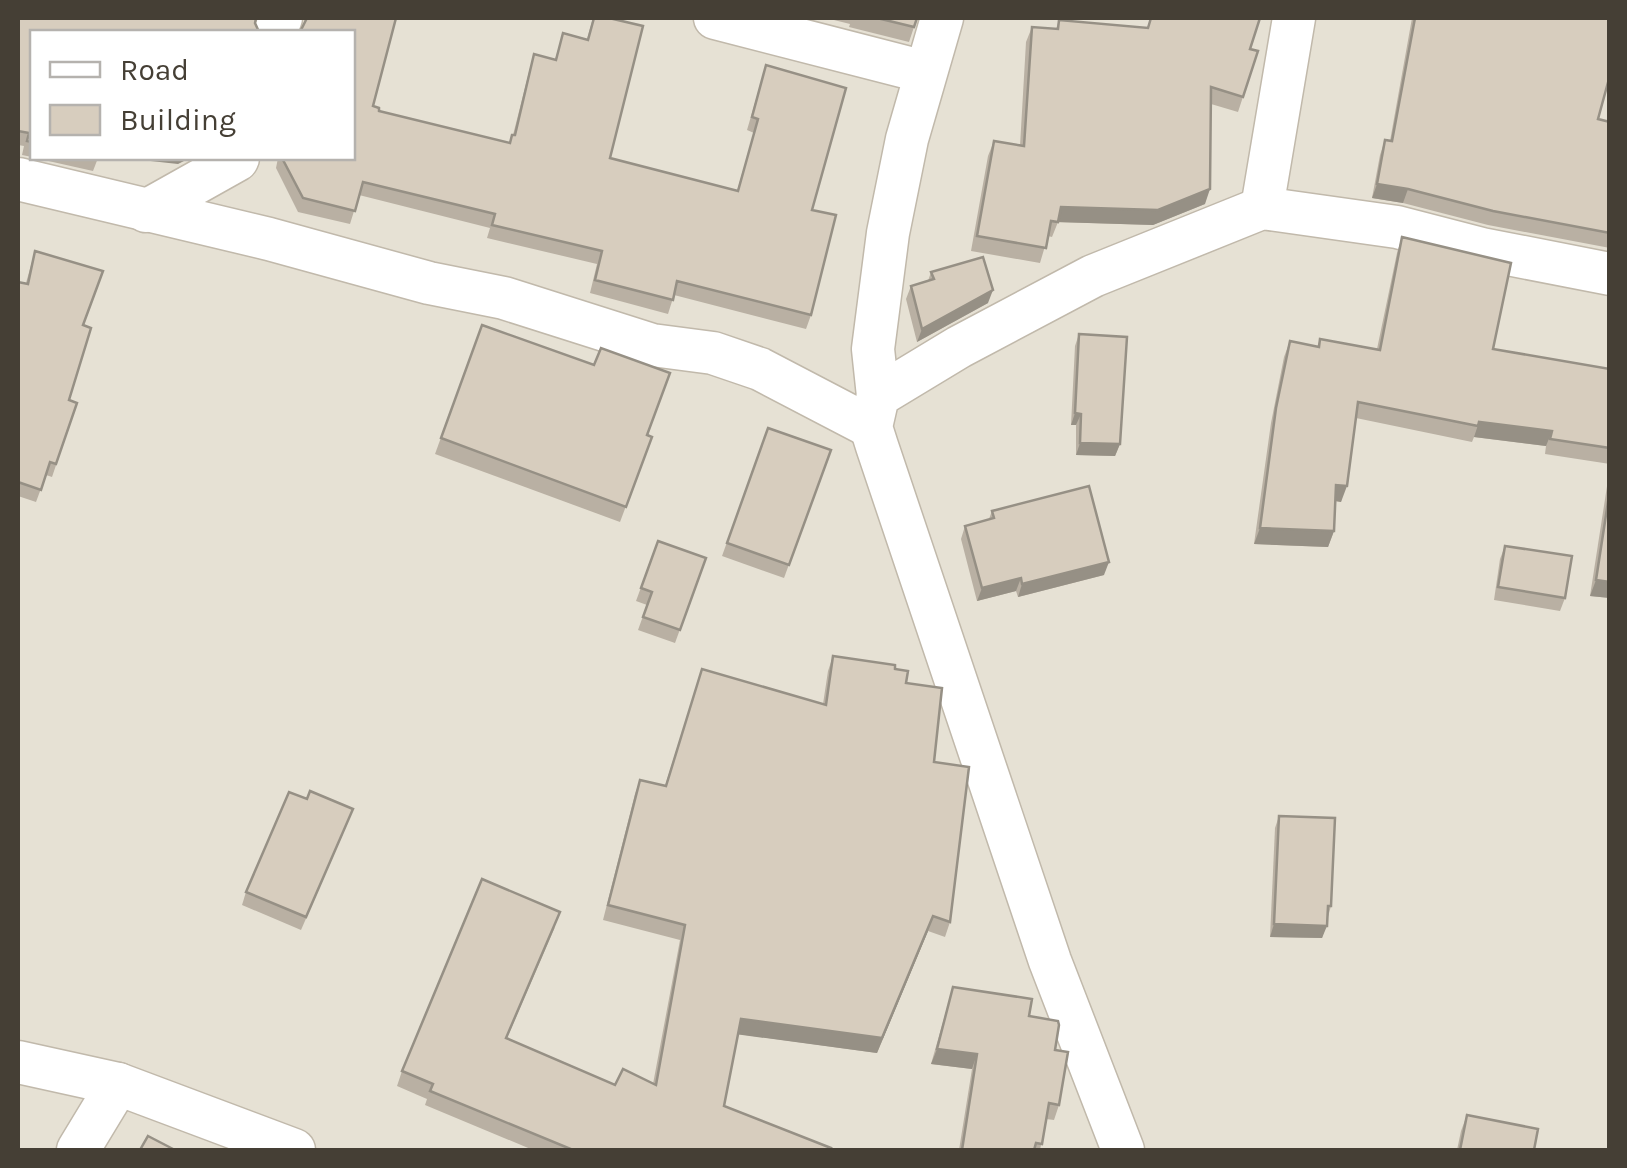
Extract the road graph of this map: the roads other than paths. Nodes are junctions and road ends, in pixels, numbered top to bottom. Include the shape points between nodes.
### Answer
1 (715, 18) edge
2 (942, 18) edge
3 (1294, 18) edge
4 (926, 72) junction
5 (237, 160) edge
6 (18, 179) edge
7 (1262, 208) junction
8 (146, 211) junction
9 (1610, 274) edge
10 (875, 411) junction
11 (18, 1062) edge
12 (118, 1084) junction
13 (78, 1150) edge
14 (294, 1150) edge
15 (1122, 1150) edge

1 - 4 street
2 - 4 street
3 - 7 street
4 - 10 street via 888,234 874,348
5 - 8 street
6 - 8 street
7 - 9 street via 1398,228
7 - 10 street via 1093,276 958,347
8 - 10 street via 504,298 652,345 713,354
10 - 15 street via 1050,961
11 - 12 street
12 - 13 street
12 - 14 street

